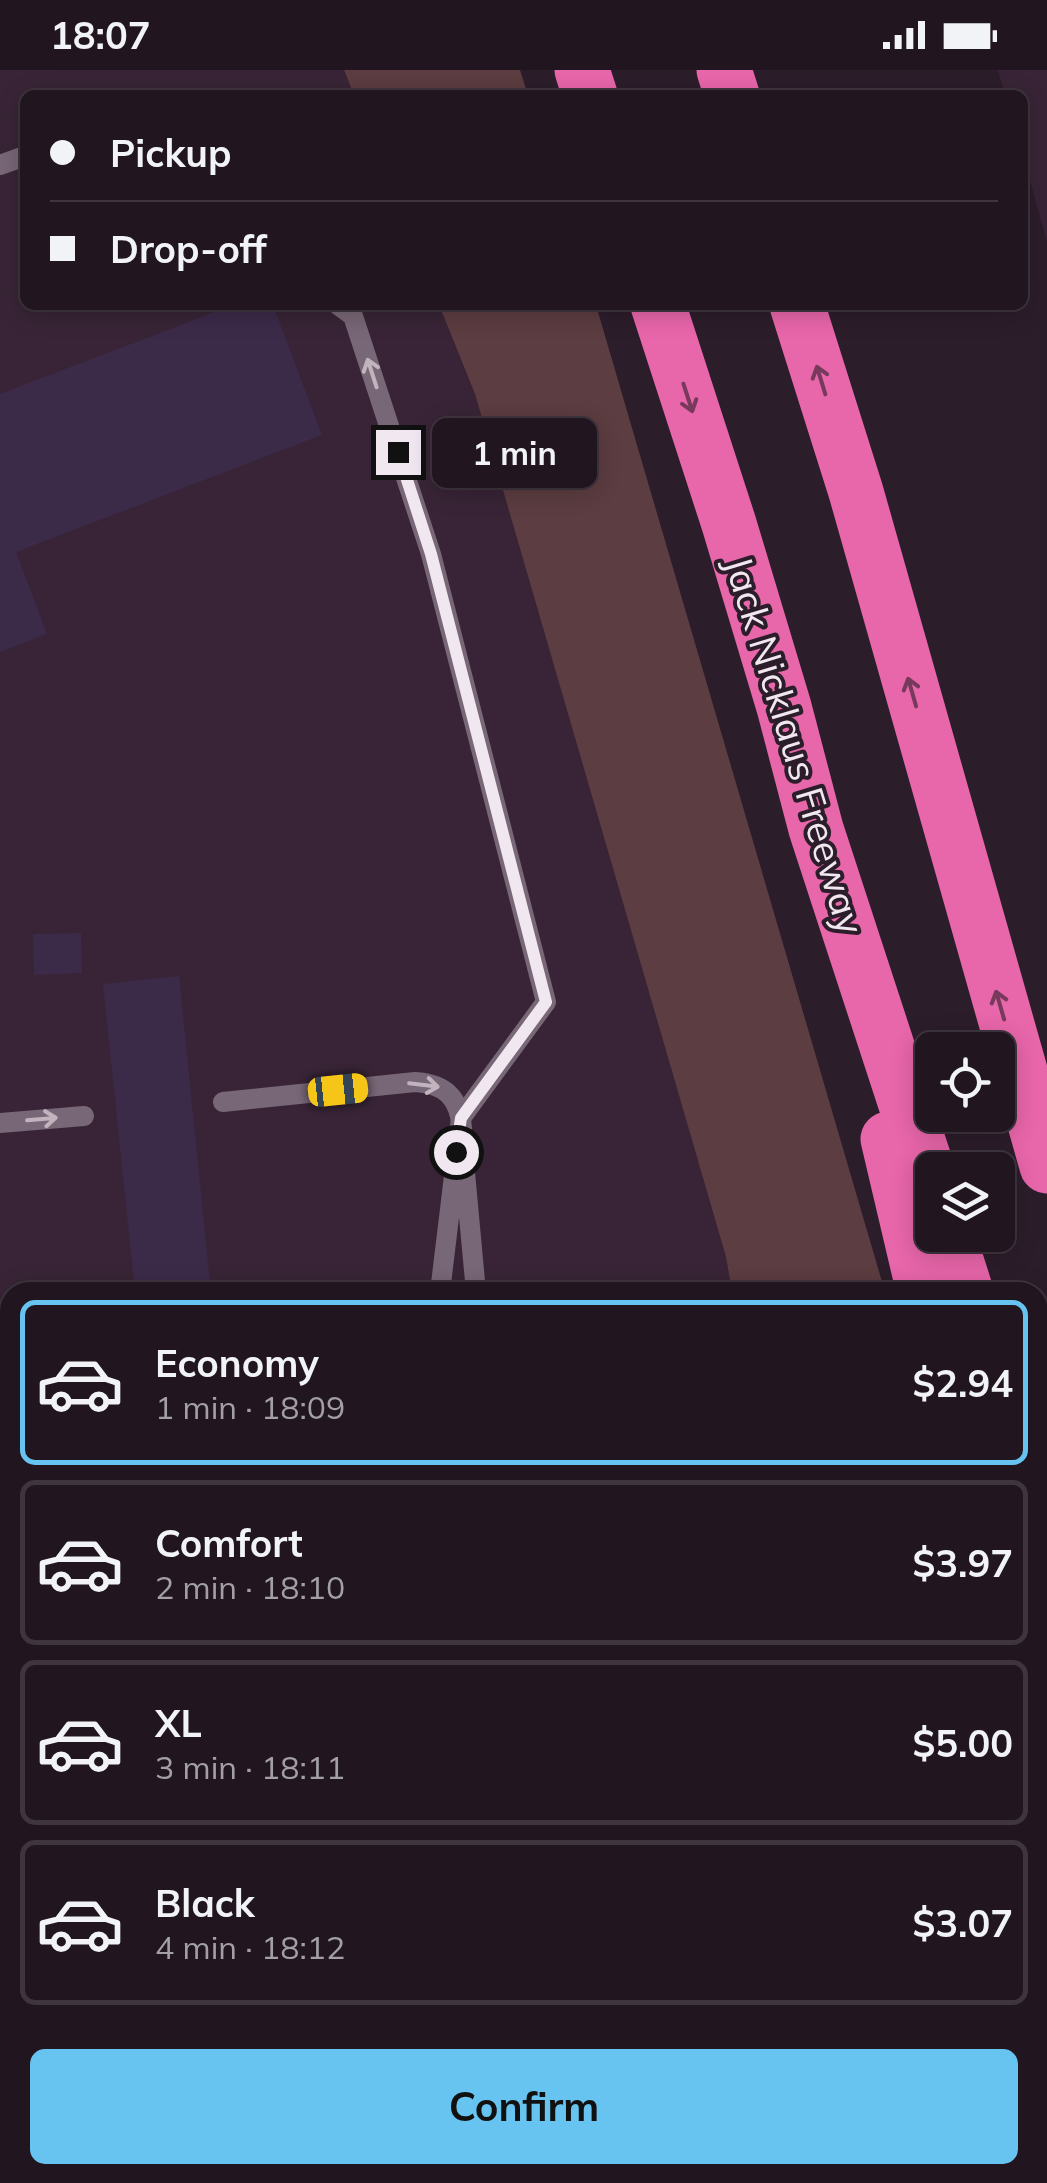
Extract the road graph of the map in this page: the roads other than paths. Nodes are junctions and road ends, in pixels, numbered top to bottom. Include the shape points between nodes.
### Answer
1 (345, 310) edge
2 (660, 310) edge
3 (800, 310) edge
4 (816, 829) junction
5 (223, 1102) dead end
6 (84, 1116) dead end
7 (461, 1118) junction
8 (0, 1123) edge
9 (922, 1152) edge
10 (1047, 1166) edge
11 (953, 1252) edge
12 (441, 1282) edge
13 (475, 1282) edge
14 (922, 1282) edge
15 (963, 1282) edge

7 -> 1 lane via 546,1002 431,554 353,316
2 -> 4 highway, Jack Nicklaus Freeway
10 -> 3 highway
4 - 9 highway, Jack Nicklaus Freeway
4 - 14 highway
5 -> 7 lane via 415,1082 437,1084 453,1096
8 -> 6 lane
7 - 12 lane
7 - 13 lane
11 - 15 highway

